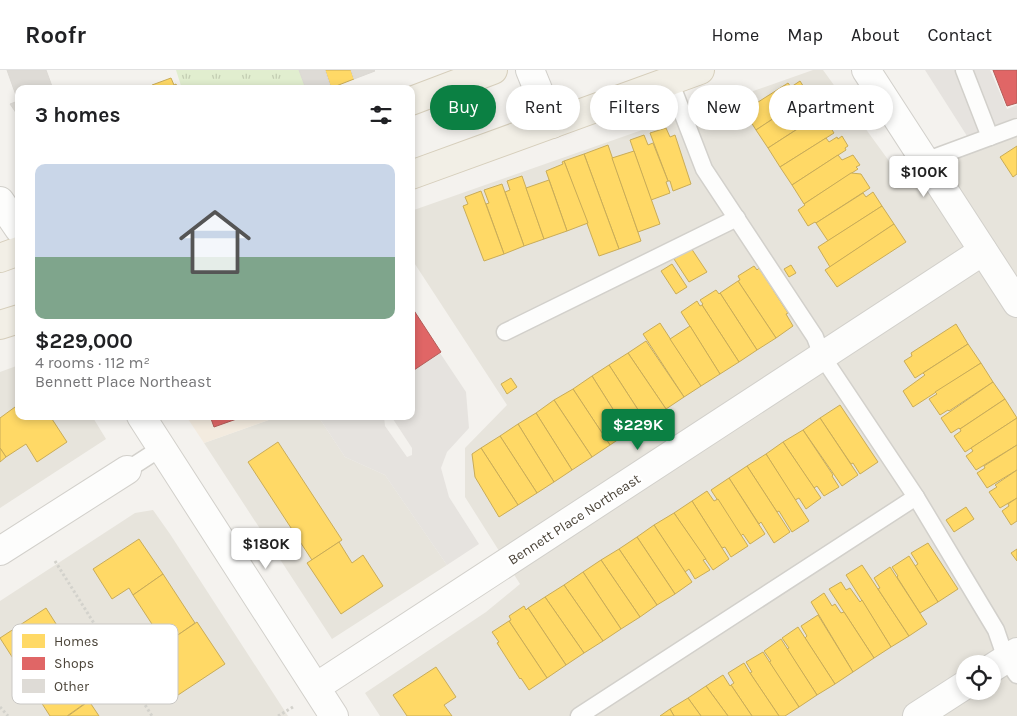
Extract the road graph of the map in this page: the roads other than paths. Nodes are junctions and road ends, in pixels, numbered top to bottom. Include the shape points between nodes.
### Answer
1 (493, 70) edge
2 (530, 70) edge
3 (700, 70) edge
4 (866, 70) edge
5 (964, 70) edge
6 (670, 81) junction
7 (536, 85) edge
8 (415, 99) edge
9 (580, 114) edge
10 (1017, 127) edge
11 (536, 130) edge
12 (990, 137) junction
13 (925, 161) junction
14 (415, 175) edge
15 (0, 201) edge
16 (737, 218) junction
17 (15, 223) edge
18 (983, 251) junction
19 (15, 252) edge
20 (0, 258) edge
21 (1017, 303) edge
22 (15, 320) edge
23 (0, 325) edge
24 (505, 332) dead end
25 (822, 356) junction
26 (144, 420) edge
27 (161, 448) junction
28 (127, 470) joint
29 (916, 497) junction
30 (0, 552) edge
31 (1008, 663) edge
32 (316, 687) junction
33 (956, 691) edge
34 (334, 716) edge
35 (579, 716) edge
36 (917, 716) edge

1 - 8 main road
2 - 7 street
3 - 6 main road
4 - 13 street
5 - 12 lane
6 - 9 main road
6 - 16 lane via 704,169
10 - 12 lane
11 - 14 main road
12 - 13 lane
13 - 18 street
15 - 17 street
16 - 24 lane
16 - 25 lane via 815,337
18 - 21 street
18 - 25 street, Bennett Place Northeast
19 - 20 main road
22 - 23 main road
25 - 29 lane
25 - 32 street, Bennett Place Northeast
26 - 27 street
27 - 28 lane
27 - 32 street
28 - 30 street
29 - 31 lane via 996,630
29 - 35 lane
32 - 34 street
33 - 36 street

